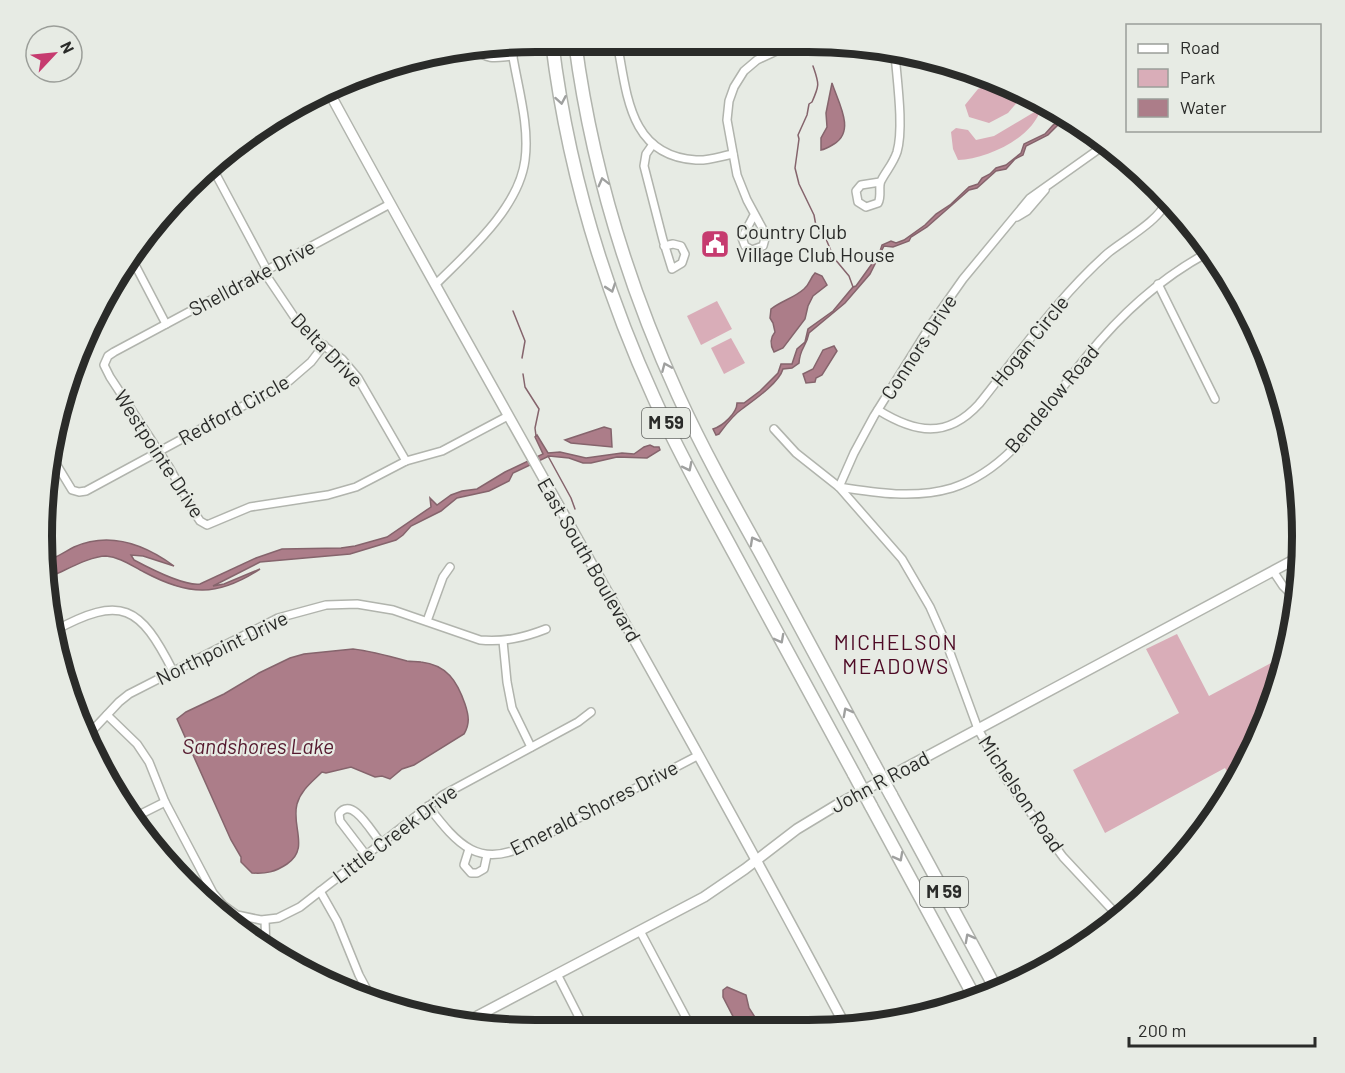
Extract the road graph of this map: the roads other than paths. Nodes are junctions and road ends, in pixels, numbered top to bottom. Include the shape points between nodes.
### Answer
1 (554, 52) edge
2 (577, 52) edge
3 (619, 52) edge
4 (771, 52) edge
5 (512, 54) edge
6 (484, 56) edge
7 (513, 57) junction
8 (895, 61) edge
9 (332, 98) edge
10 (653, 144) junction
11 (1098, 149) edge
12 (732, 154) junction
13 (216, 174) edge
14 (880, 182) dead end
15 (390, 204) junction
16 (1163, 208) edge
17 (754, 215) junction
18 (664, 246) dead end
19 (1202, 256) edge
20 (136, 265) edge
21 (265, 271) junction
22 (1158, 284) junction
23 (435, 285) junction
24 (166, 324) junction
25 (324, 345) junction
26 (114, 352) joint
27 (1215, 399) dead end
28 (878, 410) junction
29 (508, 416) junction
30 (774, 429) dead end
31 (159, 452) junction
32 (406, 461) junction
33 (58, 467) edge
34 (839, 487) junction
35 (1291, 562) edge
36 (450, 567) dead end
37 (1273, 571) junction
38 (1289, 592) edge
39 (427, 621) junction
40 (61, 627) edge
41 (546, 629) dead end
42 (503, 641) junction
43 (173, 671) junction
44 (591, 712) dead end
45 (107, 715) junction
46 (978, 729) junction
47 (93, 730) edge
48 (531, 747) junction
49 (699, 755) junction
50 (165, 802) junction
51 (428, 806) junction
52 (143, 813) dead end
53 (381, 843) junction
54 (468, 849) junction
55 (366, 855) junction
56 (487, 855) junction
57 (756, 860) junction
58 (320, 891) junction
59 (1114, 912) edge
60 (265, 920) junction
61 (640, 931) junction
62 (266, 937) edge
63 (557, 974) junction
64 (993, 984) edge
65 (368, 990) edge
66 (972, 992) edge
67 (480, 1017) edge
68 (842, 1019) edge
69 (581, 1020) edge
70 (687, 1020) edge

1 -> 66 highway, M 59, bridge via 587,215 640,367 695,481
64 -> 2 highway, M 59, bridge via 703,447 663,361 611,213
3 - 10 street via 633,117
4 - 12 street via 738,79 729,101 727,128
5 - 7 street
6 - 7 street
7 - 23 street via 525,141 525,160 516,190 494,222
8 - 14 street via 899,139 894,161
9 - 15 street, East South Boulevard
10 - 12 street via 674,156 697,160
10 - 18 street via 644,166
11 - 28 street, Connors Drive via 1022,205 950,296
12 - 17 street via 742,191
13 - 21 street, Delta Drive
15 - 21 street, Shelldrake Drive
15 - 23 street, East South Boulevard
16 - 28 street, Hogan Circle via 1071,290 963,419 940,429 920,429 903,425
17 - 17 street via 742,238 752,250 763,246 766,240 766,233
19 - 22 street, Bendelow Road
20 - 24 street
21 - 24 street, Shelldrake Drive
21 - 25 street, Delta Drive via 295,320
22 - 27 street
22 - 34 street, Bendelow Road via 1129,309 1088,355 1016,446 984,472 951,488 922,494
23 - 29 street, East South Boulevard
24 - 26 street, Shelldrake Drive
25 - 31 street, Redford Circle via 289,381
25 - 32 street, Delta Drive via 358,378
26 - 31 street, Westpointe Drive via 105,360 106,370
28 - 34 street, Connors Drive
29 - 32 street, Westpointe Drive via 442,451
29 - 49 street, East South Boulevard
30 - 34 street, Michelson Road via 796,453
31 - 32 street, Westpointe Drive via 196,515 207,525 250,507 344,491
31 - 33 street, Redford Circle via 79,492 69,486
34 - 46 street, Michelson Road via 895,550 918,584 947,644
35 - 37 street, John R Road
36 - 39 street
37 - 38 street
37 - 46 street, John R Road
39 - 42 street, Northpoint Drive via 480,640
39 - 43 street, Northpoint Drive via 368,605 315,607 278,618
40 - 43 street via 94,612 128,613 152,633
41 - 42 street, Northpoint Drive
42 - 48 street via 512,708
43 - 45 street, Northpoint Drive via 129,694
44 - 48 street, Little Creek Drive
45 - 47 street, Northpoint Drive
45 - 50 street via 143,752
46 - 57 street, John R Road via 809,821
46 - 59 street, Michelson Road via 1045,834
48 - 51 street, Little Creek Drive
49 - 56 street, Emerald Shores Drive via 514,852
49 - 57 street, East South Boulevard
50 - 52 street
50 - 60 street via 217,898 237,915
51 - 53 street, Little Creek Drive
51 - 54 street, Emerald Shores Drive via 455,840
53 - 55 street, Little Creek Drive
53 - 55 street via 354,810 341,810 340,821
54 - 56 street, Emerald Shores Drive
54 - 56 street, Emerald Shores Drive via 464,865 471,873 483,869
55 - 58 street, Little Creek Drive
57 - 61 street, John R Road via 704,897
57 - 68 street, East South Boulevard
58 - 60 street, Little Creek Drive via 285,916
58 - 65 street
60 - 62 street
61 - 63 street, John R Road
61 - 70 street
63 - 67 street, John R Road
63 - 69 street

